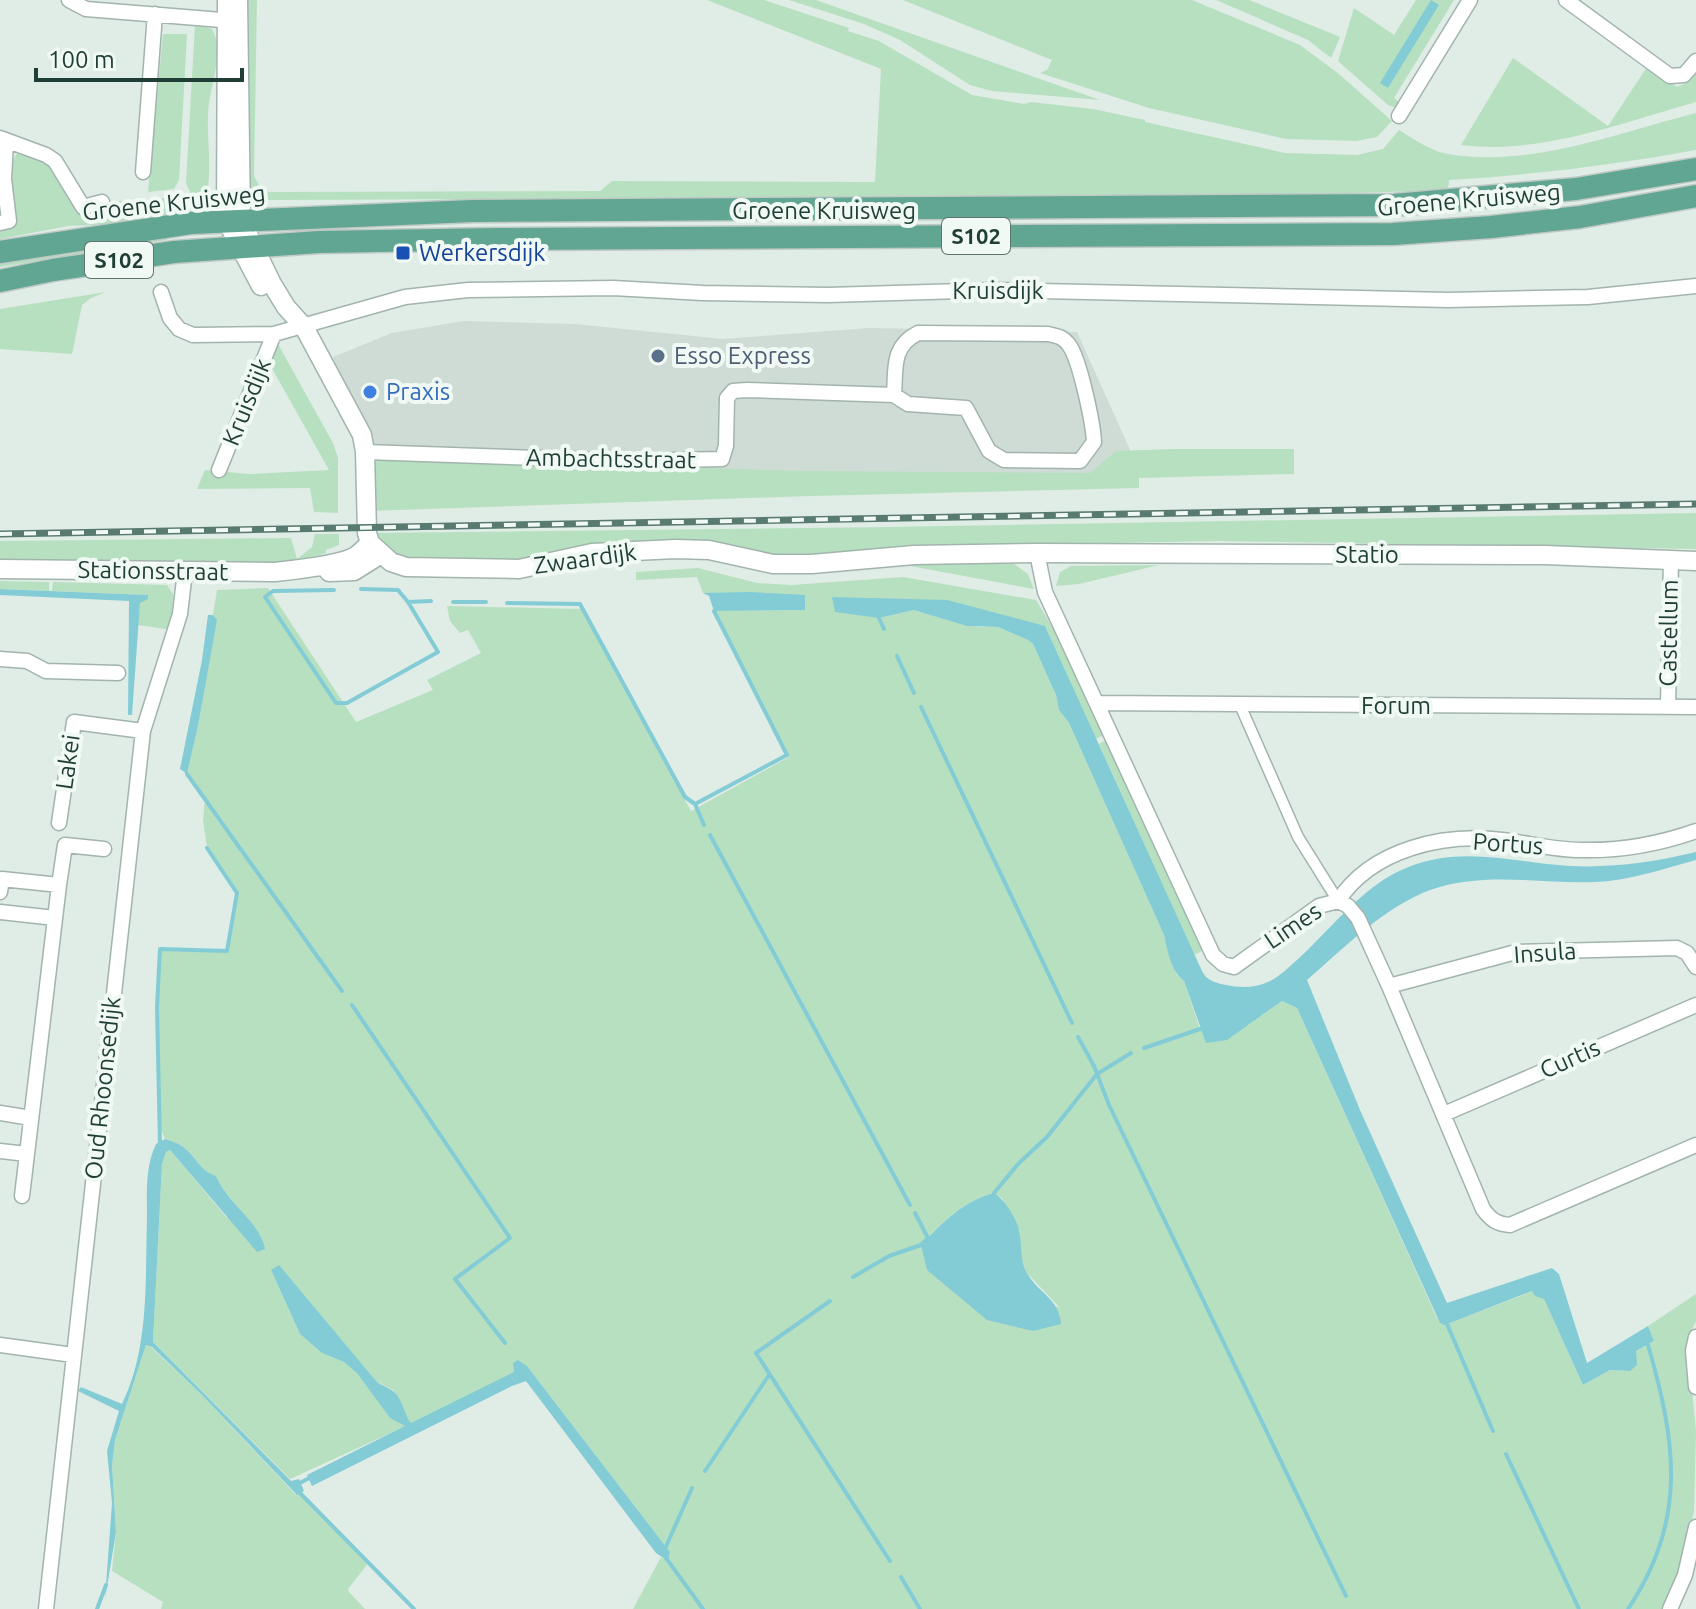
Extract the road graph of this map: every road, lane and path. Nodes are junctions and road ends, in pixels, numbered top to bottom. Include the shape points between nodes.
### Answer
1 (69, 0) edge
2 (227, 0) edge
3 (238, 0) edge
4 (1470, 0) edge
5 (1566, 0) edge
6 (155, 14) junction
7 (233, 21) junction
8 (1695, 63) edge
9 (1399, 116) dead end
10 (3, 140) edge
11 (1696, 169) edge
12 (143, 172) dead end
13 (1696, 196) edge
14 (102, 202) dead end
15 (234, 220) junction
16 (0, 223) edge
17 (246, 246) junction
18 (0, 252) edge
19 (0, 281) edge
20 (1696, 286) edge
21 (161, 292) dead end
22 (304, 327) junction
23 (276, 334) junction
24 (894, 395) junction
25 (365, 452) junction
26 (219, 470) dead end
27 (375, 548) junction
28 (1037, 553) junction
29 (1671, 560) junction
30 (1696, 561) edge
31 (0, 569) edge
32 (185, 571) junction
33 (0, 659) edge
34 (118, 673) dead end
35 (1097, 703) junction
36 (1240, 705) junction
37 (1668, 706) junction
38 (1696, 707) edge
39 (143, 731) junction
40 (59, 823) dead end
41 (1696, 831) edge
42 (104, 849) dead end
43 (59, 885) junction
44 (0, 892) edge
45 (1343, 904) junction
46 (0, 912) edge
47 (55, 918) junction
48 (1696, 967) edge
49 (1389, 986) junction
50 (1696, 1005) edge
51 (0, 1113) edge
52 (1444, 1114) junction
53 (31, 1118) junction
54 (1696, 1145) edge
55 (0, 1151) edge
56 (27, 1154) junction
57 (22, 1196) dead end
58 (1696, 1337) edge
59 (0, 1345) edge
60 (73, 1355) junction
61 (1696, 1387) edge
62 (1696, 1527) edge
63 (46, 1609) edge
64 (1670, 1609) edge

1 - 6 street via 86,9
2 - 7 street
3 - 7 street
4 - 9 street
5 - 8 street via 1670,76 1684,75
6 - 7 street
6 - 12 street
7 - 15 street
10 - 14 street via 55,161 83,207
10 - 16 street via 9,221
11 - 15 main road, Groene Kruisweg / S102 via 1576,189 1394,205 486,211
13 - 17 main road, Groene Kruisweg / S102 via 1580,217 1393,234 511,238
15 - 17 street
15 - 18 main road, Groene Kruisweg / S102
17 - 19 main road, Groene Kruisweg / S102 via 115,260
17 - 22 street
20 - 22 street, Kruisdijk via 1588,297 1448,300 995,290 828,295 613,288 468,290 405,297
21 - 23 street via 170,318 193,335
22 - 23 street, Kruisdijk
22 - 25 street via 362,435
23 - 26 street, Kruisdijk
24 - 24 street, Ambachtsstraat via 908,404 966,408 989,451 1004,460 1080,461 1094,442 1072,348 1062,337 918,333 897,352
24 - 25 street, Ambachtsstraat via 733,391 727,398 722,459 705,461
25 - 27 street via 365,510
27 - 28 street, Zwaardijk via 406,567 493,571 592,553 676,549 709,550 773,564
27 - 32 street, Stationsstraat via 306,569
28 - 29 street, Statio
28 - 35 street, Limes via 1045,592
29 - 30 street, Statio
29 - 37 street, Castellum
31 - 32 street, Stationsstraat
32 - 39 street, Oud Rhoonsedijk via 180,614
33 - 34 street via 27,661 46,671
35 - 36 street, Forum
35 - 45 street, Limes via 1206,943 1223,964 1234,967 1319,906
36 - 37 street, Forum
36 - 45 street via 1298,837
37 - 38 street, Forum
39 - 40 street, Lakei via 74,722
39 - 60 street, Oud Rhoonsedijk
41 - 45 street, Portus via 1621,849 1579,850 1498,839 1433,843 1376,864 1348,885
42 - 43 street via 65,845
43 - 44 street via 2,879
43 - 47 street
45 - 49 street, Limes via 1365,935
46 - 47 street
47 - 53 street
48 - 49 street, Insula via 1677,948 1516,952
49 - 52 street, Limes
50 - 52 street, Curtis
51 - 53 street
52 - 54 street, Limes via 1483,1209 1499,1224 1510,1225
53 - 56 street
55 - 56 street
56 - 57 street
58 - 61 street
59 - 60 street
60 - 63 street, Oud Rhoonsedijk
62 - 64 street via 1685,1575

